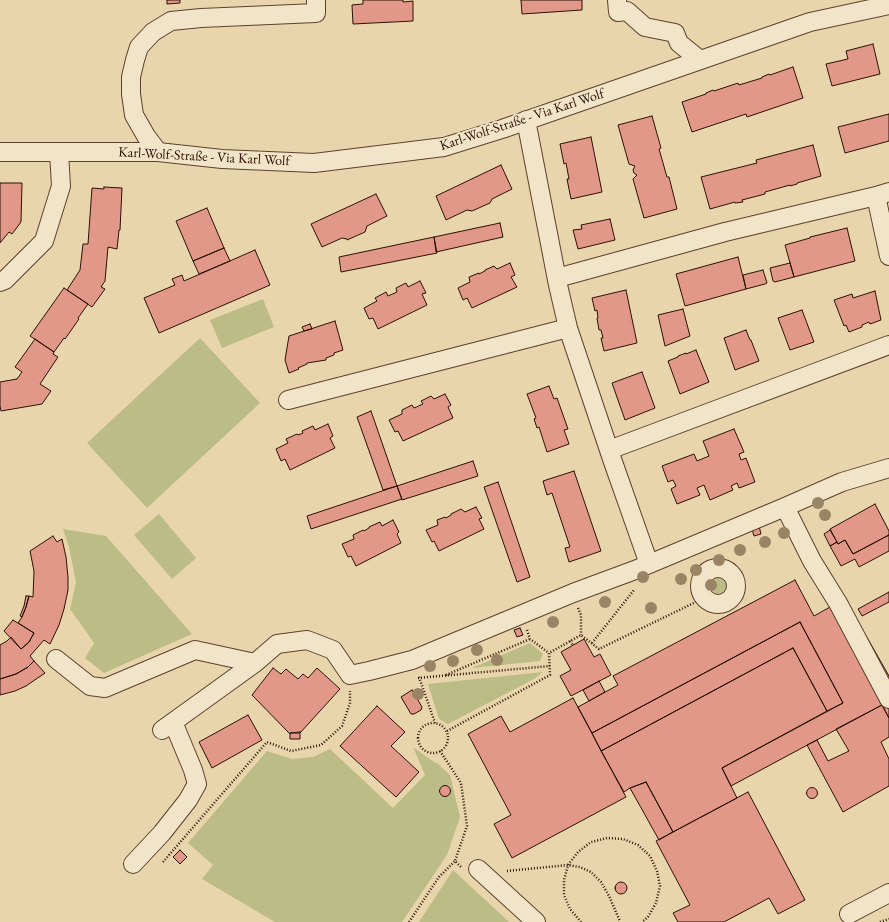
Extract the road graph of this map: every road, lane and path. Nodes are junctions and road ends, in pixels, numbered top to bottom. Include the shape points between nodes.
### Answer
1 (316, 6) edge
2 (618, 6) edge
3 (888, 10) edge
4 (700, 60) junction
5 (526, 120) junction
6 (0, 152) edge
7 (59, 152) junction
8 (158, 152) junction
9 (882, 194) edge
10 (889, 256) edge
11 (557, 278) junction
12 (0, 282) edge
13 (568, 328) junction
14 (889, 345) edge
15 (288, 400) dead end
16 (608, 450) junction
17 (889, 468) edge
18 (785, 507) junction
19 (696, 545) junction
20 (642, 567) junction
21 (708, 571) junction
22 (573, 593) junction
23 (704, 598) junction
24 (521, 614) junction
25 (581, 635) junction
26 (530, 639) junction
27 (570, 641) junction
28 (592, 643) junction
29 (573, 645) dead end
30 (549, 652) junction
31 (56, 659) dead end
32 (412, 660) junction
33 (255, 663) junction
34 (550, 666) junction
35 (350, 675) junction
36 (444, 676) junction
37 (419, 678) junction
38 (412, 679) dead end
39 (889, 700) edge
40 (435, 723) junction
41 (447, 731) junction
42 (440, 751) junction
43 (454, 861) junction
44 (163, 862) dead end
45 (132, 864) dead end
46 (568, 865) junction
47 (471, 870) joint
48 (506, 872) dead end
49 (889, 892) edge
50 (849, 914) dead end
51 (889, 919) edge
52 (410, 922) edge
53 (536, 922) edge
54 (581, 922) edge
55 (620, 922) edge
56 (642, 922) edge
57 (880, 922) edge

1 - 8 street via 171,21 153,32 139,47 131,77 130,94 134,115
2 - 4 street via 645,27 675,33 679,43
3 - 4 street, Karl-Wolf-Straße - Via Karl Wolf via 810,22
4 - 5 street, Karl-Wolf-Straße - Via Karl Wolf
5 - 8 street, Karl-Wolf-Straße - Via Karl Wolf via 444,147 314,163 234,160
5 - 11 street
6 - 7 street, Karl-Wolf-Straße - Via Karl Wolf
7 - 8 street, Karl-Wolf-Straße - Via Karl Wolf
7 - 12 street via 61,186 44,241
9 - 10 street
9 - 11 street via 725,232
11 - 13 street
13 - 15 street
13 - 16 street
14 - 16 street
16 - 20 street
17 - 18 street via 842,482
18 - 19 street
18 - 39 street
19 - 20 street
19 - 21 street
20 - 22 street
20 - 28 path via 640,583
21 - 23 street via 700,586
21 - 23 street via 720,568 726,570 731,574 736,586 732,597 724,603 713,604
22 - 24 street
22 - 25 path via 581,615
23 - 28 path via 599,649
24 - 26 path
24 - 32 street
25 - 27 path
25 - 28 path
26 - 30 path
26 - 36 path
27 - 29 path
27 - 30 path
30 - 34 path
31 - 33 street via 90,686 105,688 196,650
32 - 35 street
32 - 37 path
33 - 35 street via 277,644 307,640 333,650
33 - 45 street via 167,726 193,770 197,784 162,833
34 - 36 path
34 - 41 path via 550,674
35 - 44 path via 350,703 342,726 321,745 290,751 267,742
36 - 37 path
37 - 38 path
37 - 40 path
40 - 41 path via 442,725
40 - 42 path via 424,725 420,729 418,740 424,750 435,753
41 - 42 path via 448,743
42 - 43 path via 461,783 467,826
43 - 47 path
43 - 52 path
46 - 48 path
46 - 54 path via 564,895 570,909
46 - 55 path via 591,872 601,882
46 - 56 path via 578,852 591,842 612,838 638,845 650,856 657,870 660,886 656,903
47 - 53 street
49 - 50 street
51 - 57 path

